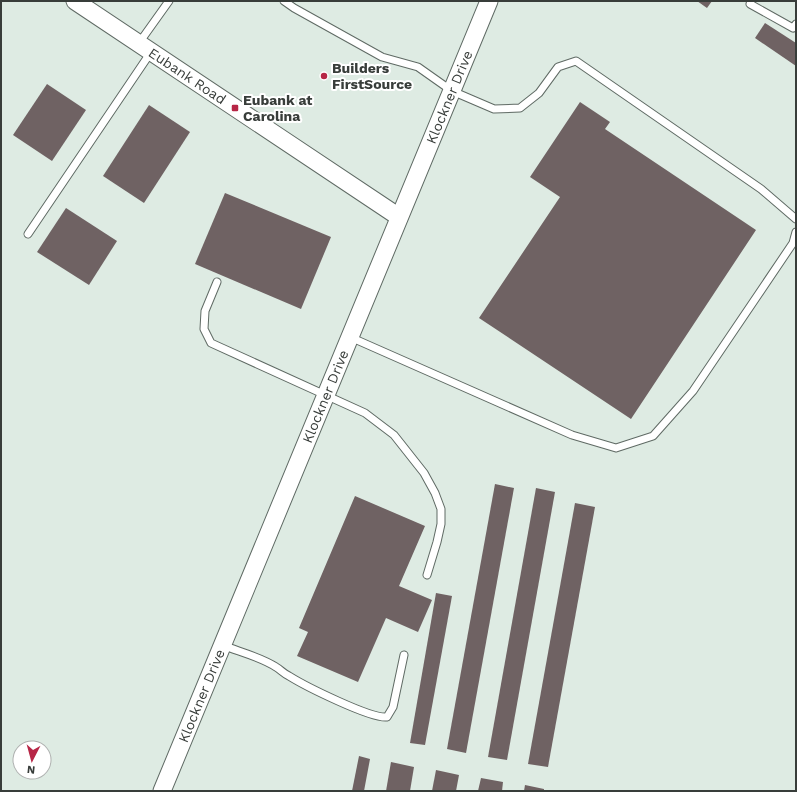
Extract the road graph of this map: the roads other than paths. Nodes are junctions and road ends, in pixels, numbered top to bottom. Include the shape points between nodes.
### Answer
1 (75, 1) edge
2 (169, 1) edge
3 (284, 1) edge
4 (489, 1) edge
5 (752, 1) edge
6 (796, 24) edge
7 (145, 48) junction
8 (452, 91) junction
9 (399, 217) junction
10 (796, 219) edge
11 (796, 232) edge
12 (28, 234) dead end
13 (216, 282) dead end
14 (350, 337) junction
15 (325, 395) junction
16 (427, 576) dead end
17 (222, 645) junction
18 (404, 654) dead end
19 (162, 791) edge

1 - 7 street, Eubank Road
2 - 7 lane
3 - 8 lane via 382,57 418,67
4 - 8 street, Klockner Drive
5 - 6 lane via 750,4 793,28
7 - 9 street, Eubank Road
7 - 12 lane
8 - 9 street, Klockner Drive
8 - 10 lane via 494,109 520,108 539,93 558,67 576,61 762,189
9 - 14 street, Klockner Drive
11 - 14 lane via 793,243 693,391 653,436 616,448 572,435
13 - 15 lane via 205,311 204,329 212,343
14 - 15 street, Klockner Drive
15 - 16 lane via 365,413 394,435 435,492 441,509 441,524
15 - 17 street, Klockner Drive
17 - 18 lane via 276,666 308,688 382,718 387,717 393,707
17 - 19 street, Klockner Drive

